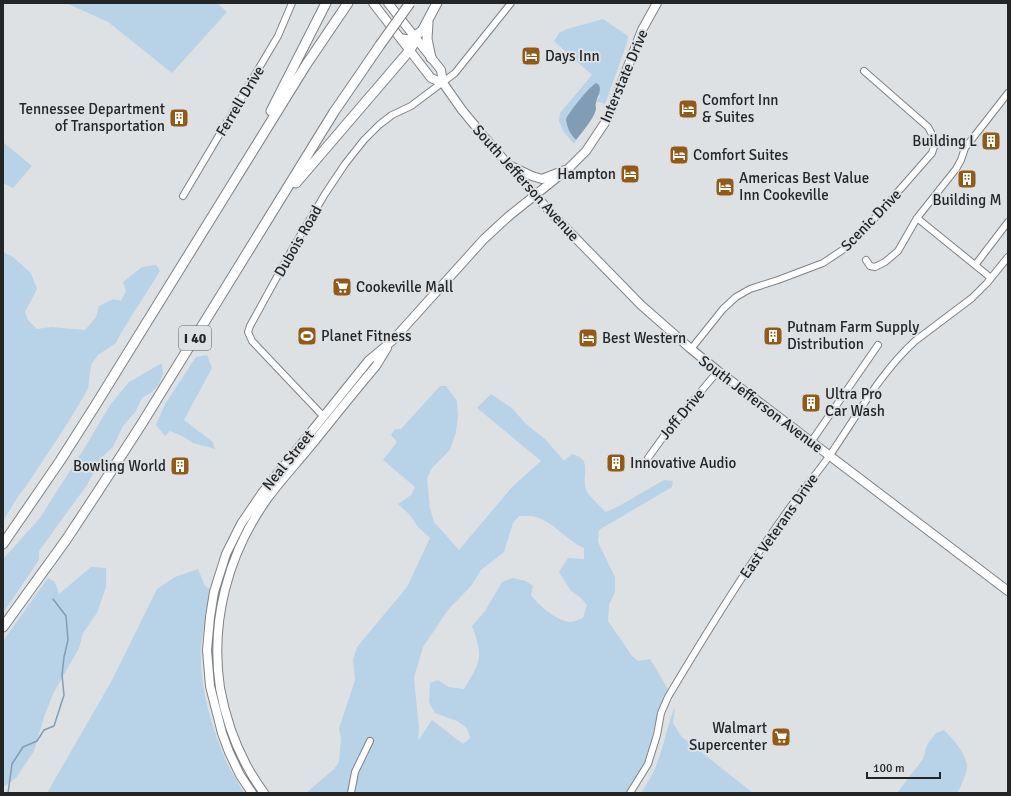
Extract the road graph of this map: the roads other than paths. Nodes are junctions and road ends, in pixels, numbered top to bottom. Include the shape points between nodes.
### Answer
1 (292, 3) edge
2 (325, 3) edge
3 (348, 3) edge
4 (373, 3) edge
5 (388, 3) edge
6 (410, 3) edge
7 (437, 3) edge
8 (511, 3) edge
9 (657, 3) edge
10 (429, 18) junction
11 (414, 37) junction
12 (402, 39) junction
13 (410, 50) junction
14 (431, 58) junction
15 (864, 71) dead end
16 (443, 83) junction
17 (1008, 93) edge
18 (508, 165) junction
19 (569, 168) junction
20 (238, 174) junction
21 (535, 195) junction
22 (183, 196) dead end
23 (271, 215) junction
24 (917, 218) junction
25 (1008, 222) edge
26 (1008, 257) edge
27 (866, 260) dead end
28 (976, 264) junction
29 (992, 278) junction
30 (392, 341) junction
31 (878, 345) dead end
32 (691, 349) junction
33 (718, 372) junction
34 (324, 417) junction
35 (811, 442) junction
36 (829, 455) junction
37 (648, 458) dead end
38 (3, 544) edge
39 (1008, 591) edge
40 (3, 627) edge
41 (370, 741) dead end
42 (252, 793) edge
43 (264, 793) edge
44 (351, 793) edge
45 (630, 793) edge

1 - 22 street, Ferrell Drive via 278,36
2 - 20 highway
3 - 20 highway
4 - 12 main road, South Jefferson Avenue
5 - 11 main road, South Jefferson Avenue
6 - 23 highway, I 40, bridge via 334,112
7 - 10 highway
8 - 16 street via 455,72
9 - 19 main road, Interstate Drive via 641,33 608,118 586,152
10 - 11 highway via 422,31
10 - 14 highway via 427,39
11 - 12 highway via 409,40
11 - 13 highway
11 - 14 main road, South Jefferson Avenue
12 - 13 main road, South Jefferson Avenue
13 - 16 main road, South Jefferson Avenue via 431,78
13 - 23 highway
14 - 16 main road, South Jefferson Avenue via 441,70
15 - 32 street, Scenic Drive via 928,127 935,138 932,153 867,227 844,249 823,263 750,289 736,297 722,309
16 - 18 main road, South Jefferson Avenue
16 - 34 street, Dubois Road via 411,106 392,115 364,140 325,194 248,332 252,341
17 - 24 street via 965,148 956,169
18 - 19 main road via 542,179
18 - 21 main road, South Jefferson Avenue
19 - 21 main road, Interstate Drive
20 - 38 highway via 95,406
21 - 30 main road, Neal Street via 484,239
21 - 32 main road, South Jefferson Avenue via 620,284
23 - 40 highway, I 40 via 99,490
24 - 27 street via 898,251 885,262 875,267 870,266
24 - 28 street
25 - 28 street
26 - 29 street, East Veterans Drive
28 - 29 street
29 - 36 street, East Veterans Drive via 972,298 914,341 900,356 879,380
30 - 34 main road, Neal Street via 369,360
30 - 43 main road, Neal Street via 376,366 268,498 244,537 227,580 218,633 217,659 222,697 231,730 249,771
31 - 35 street
32 - 33 main road, South Jefferson Avenue
33 - 35 main road, South Jefferson Avenue
33 - 37 street, Joff Drive
34 - 42 main road, Neal Street via 262,493 241,524 226,554 214,592 207,650 210,686 229,752
35 - 36 main road, South Jefferson Avenue
36 - 39 main road, South Jefferson Avenue
36 - 45 street, East Veterans Drive via 756,557 668,697 661,713 648,764
41 - 44 street via 355,772

